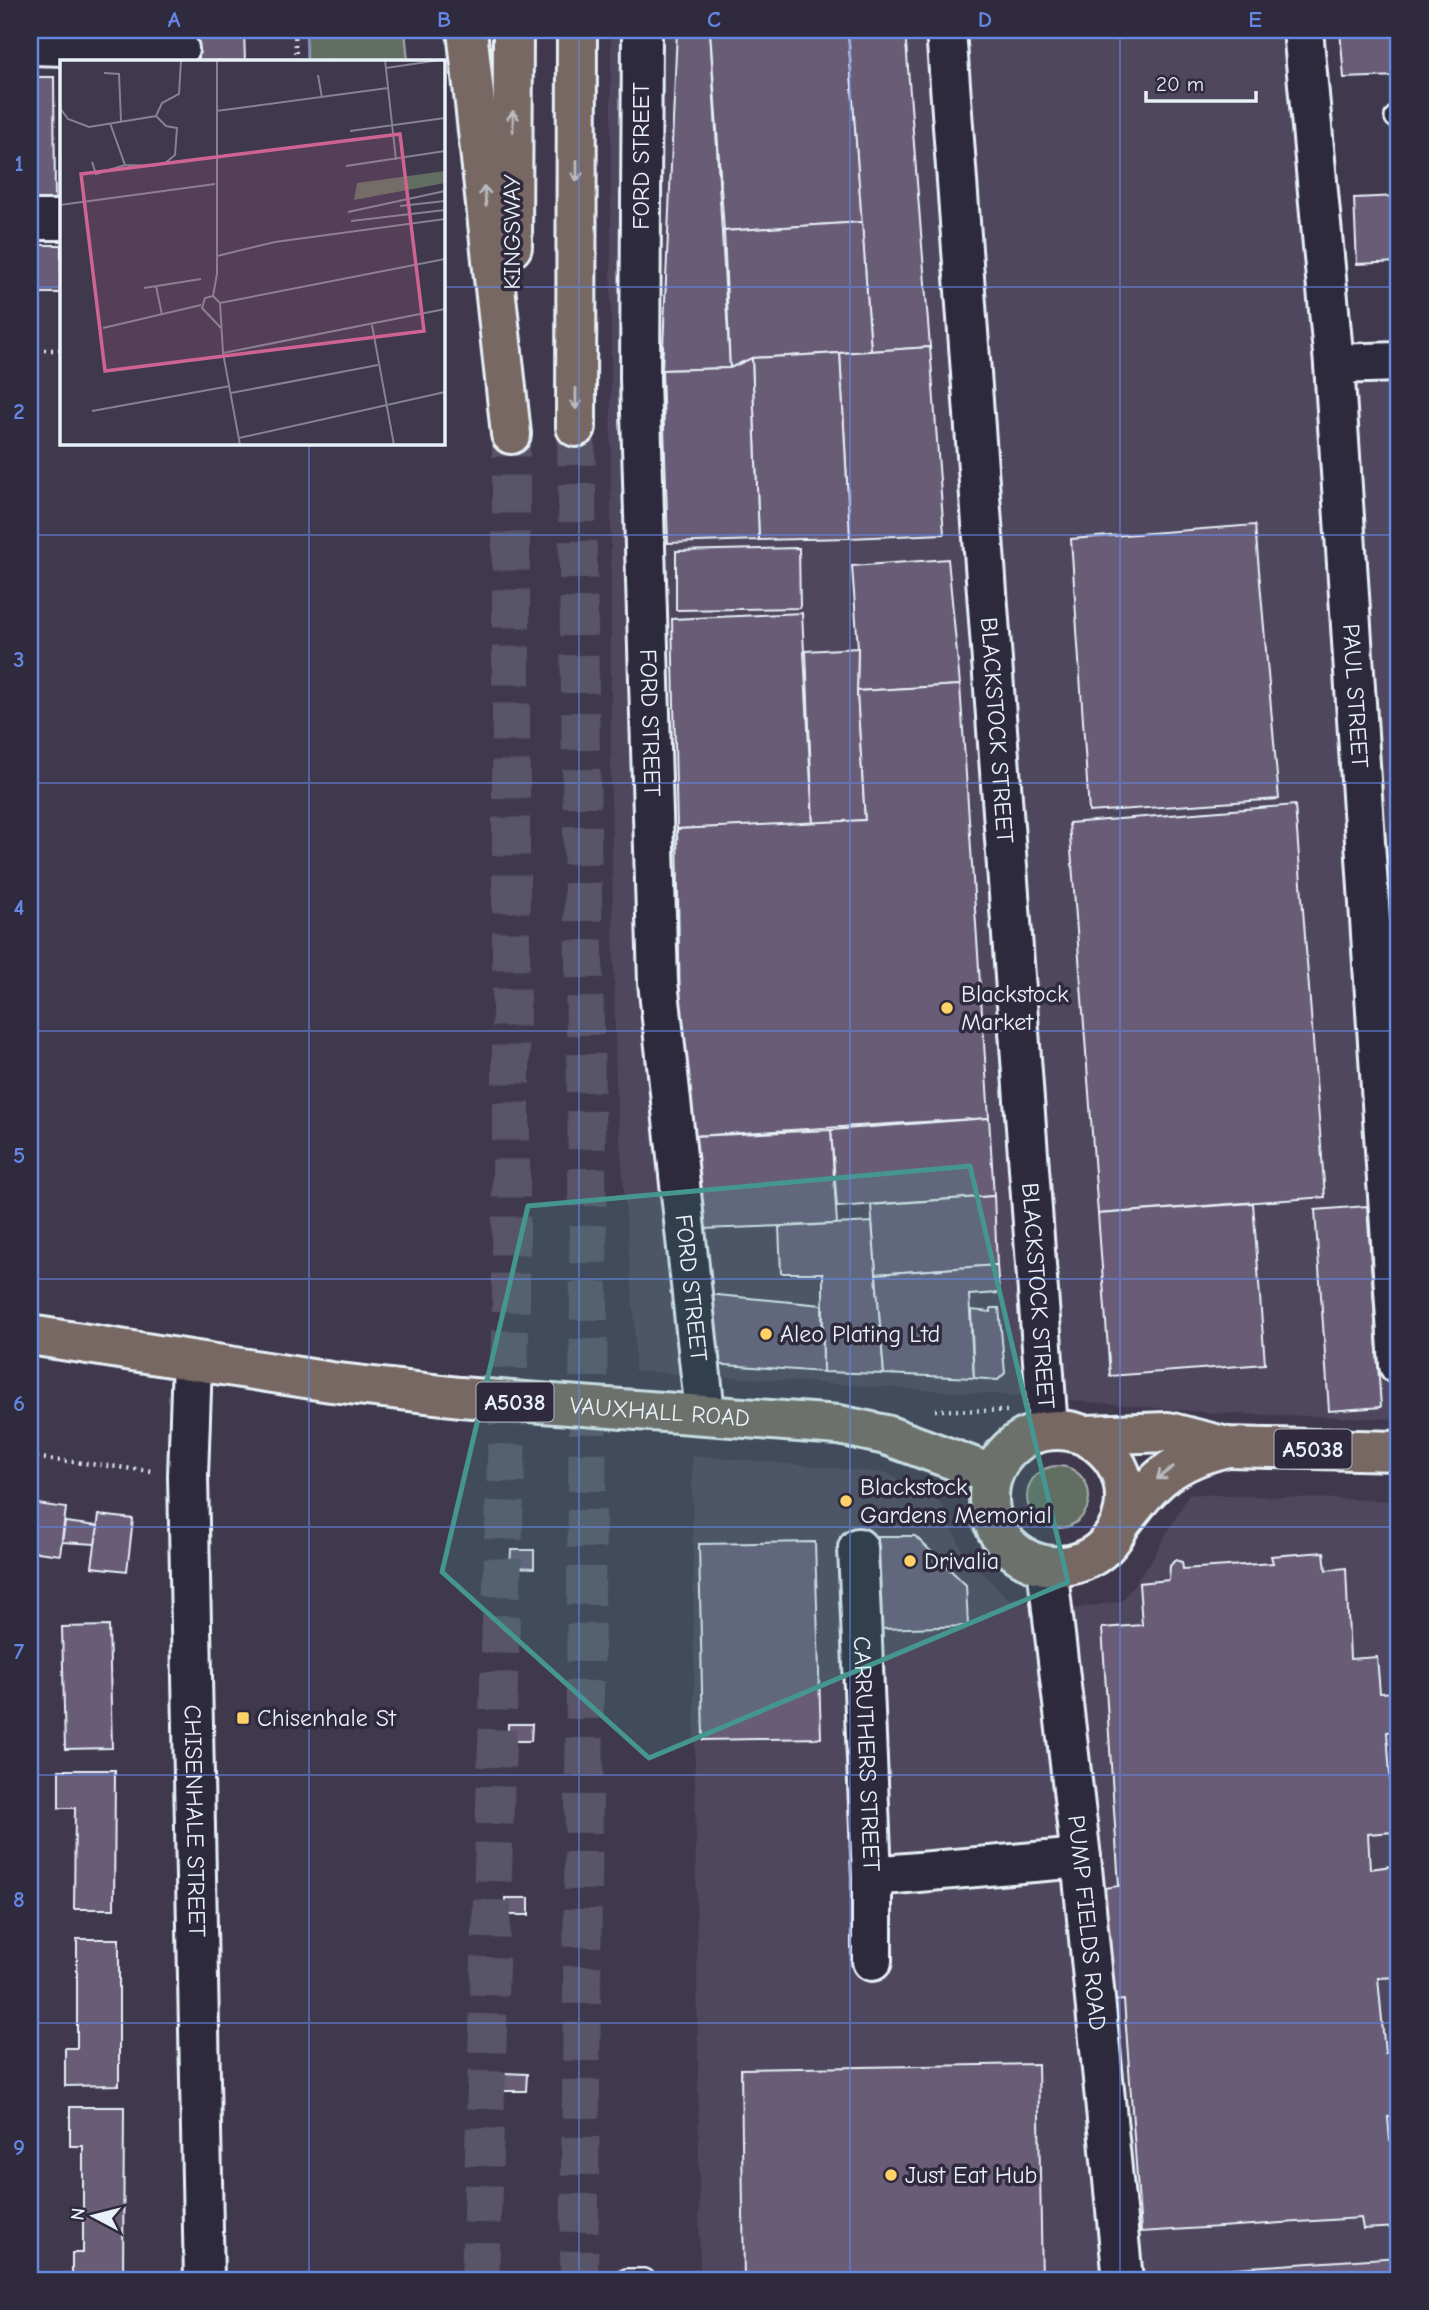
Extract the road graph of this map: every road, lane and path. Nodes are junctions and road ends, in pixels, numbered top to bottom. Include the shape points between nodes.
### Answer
1 (295, 30) edge
2 (467, 30) edge
3 (513, 30) edge
4 (577, 30) edge
5 (642, 30) edge
6 (946, 30) edge
7 (1303, 30) edge
8 (30, 45) edge
9 (179, 47) edge
10 (296, 60) edge
11 (30, 220) edge
12 (60, 220) edge
13 (30, 350) edge
14 (60, 350) edge
15 (1399, 362) edge
16 (1334, 364) junction
17 (576, 427) tunnel mouth
18 (30, 1335) edge
19 (192, 1361) junction
20 (1399, 1365) edge
21 (705, 1413) junction
22 (1048, 1429) junction
23 (1086, 1435) junction
24 (1227, 1447) junction
25 (1399, 1451) edge
26 (30, 1457) edge
27 (992, 1474) junction
28 (188, 1475) junction
29 (1121, 1523) junction
30 (858, 1548) dead end
31 (1047, 1566) junction
32 (1082, 1858) junction
33 (872, 1876) junction
34 (872, 1961) dead end
35 (204, 2280) edge
36 (627, 2280) edge
37 (644, 2280) edge
38 (1123, 2280) edge

1 - 10 path
2 - 3 main road, KINGSWAY via 511,434
4 -> 17 main road
5 - 21 street, FORD STREET via 640,379 657,982
6 - 22 street, BLACKSTOCK STREET
7 - 16 street, PAUL STREET
8 - 9 street
11 - 12 street
13 - 14 path
15 - 16 street
16 - 20 street, PAUL STREET
18 - 19 main road, VAUXHALL ROAD / A5038
19 - 21 main road, VAUXHALL ROAD / A5038 via 460,1397
19 - 28 street, CHISENHALE STREET
21 - 27 main road, VAUXHALL ROAD / A5038 via 850,1427 886,1435
22 - 23 main road, A5038
22 - 27 main road via 1012,1445
23 - 24 main road, A5038 via 1168,1432
23 - 29 main road via 1105,1449 1124,1483
24 - 25 main road, A5038
24 -> 29 main road, A5038 via 1192,1457 1164,1472
26 - 28 path
27 - 31 main road, A5038 via 990,1517 1000,1536 1013,1552
28 - 35 street, CHISENHALE STREET
29 - 31 main road, A5038 via 1092,1557 1070,1566
30 - 33 street, CARRUTHERS STREET
31 - 32 street, PUMP FIELDS ROAD
32 - 33 street
32 - 38 street, PUMP FIELDS ROAD
33 - 34 street, CARRUTHERS STREET
36 - 37 lane

